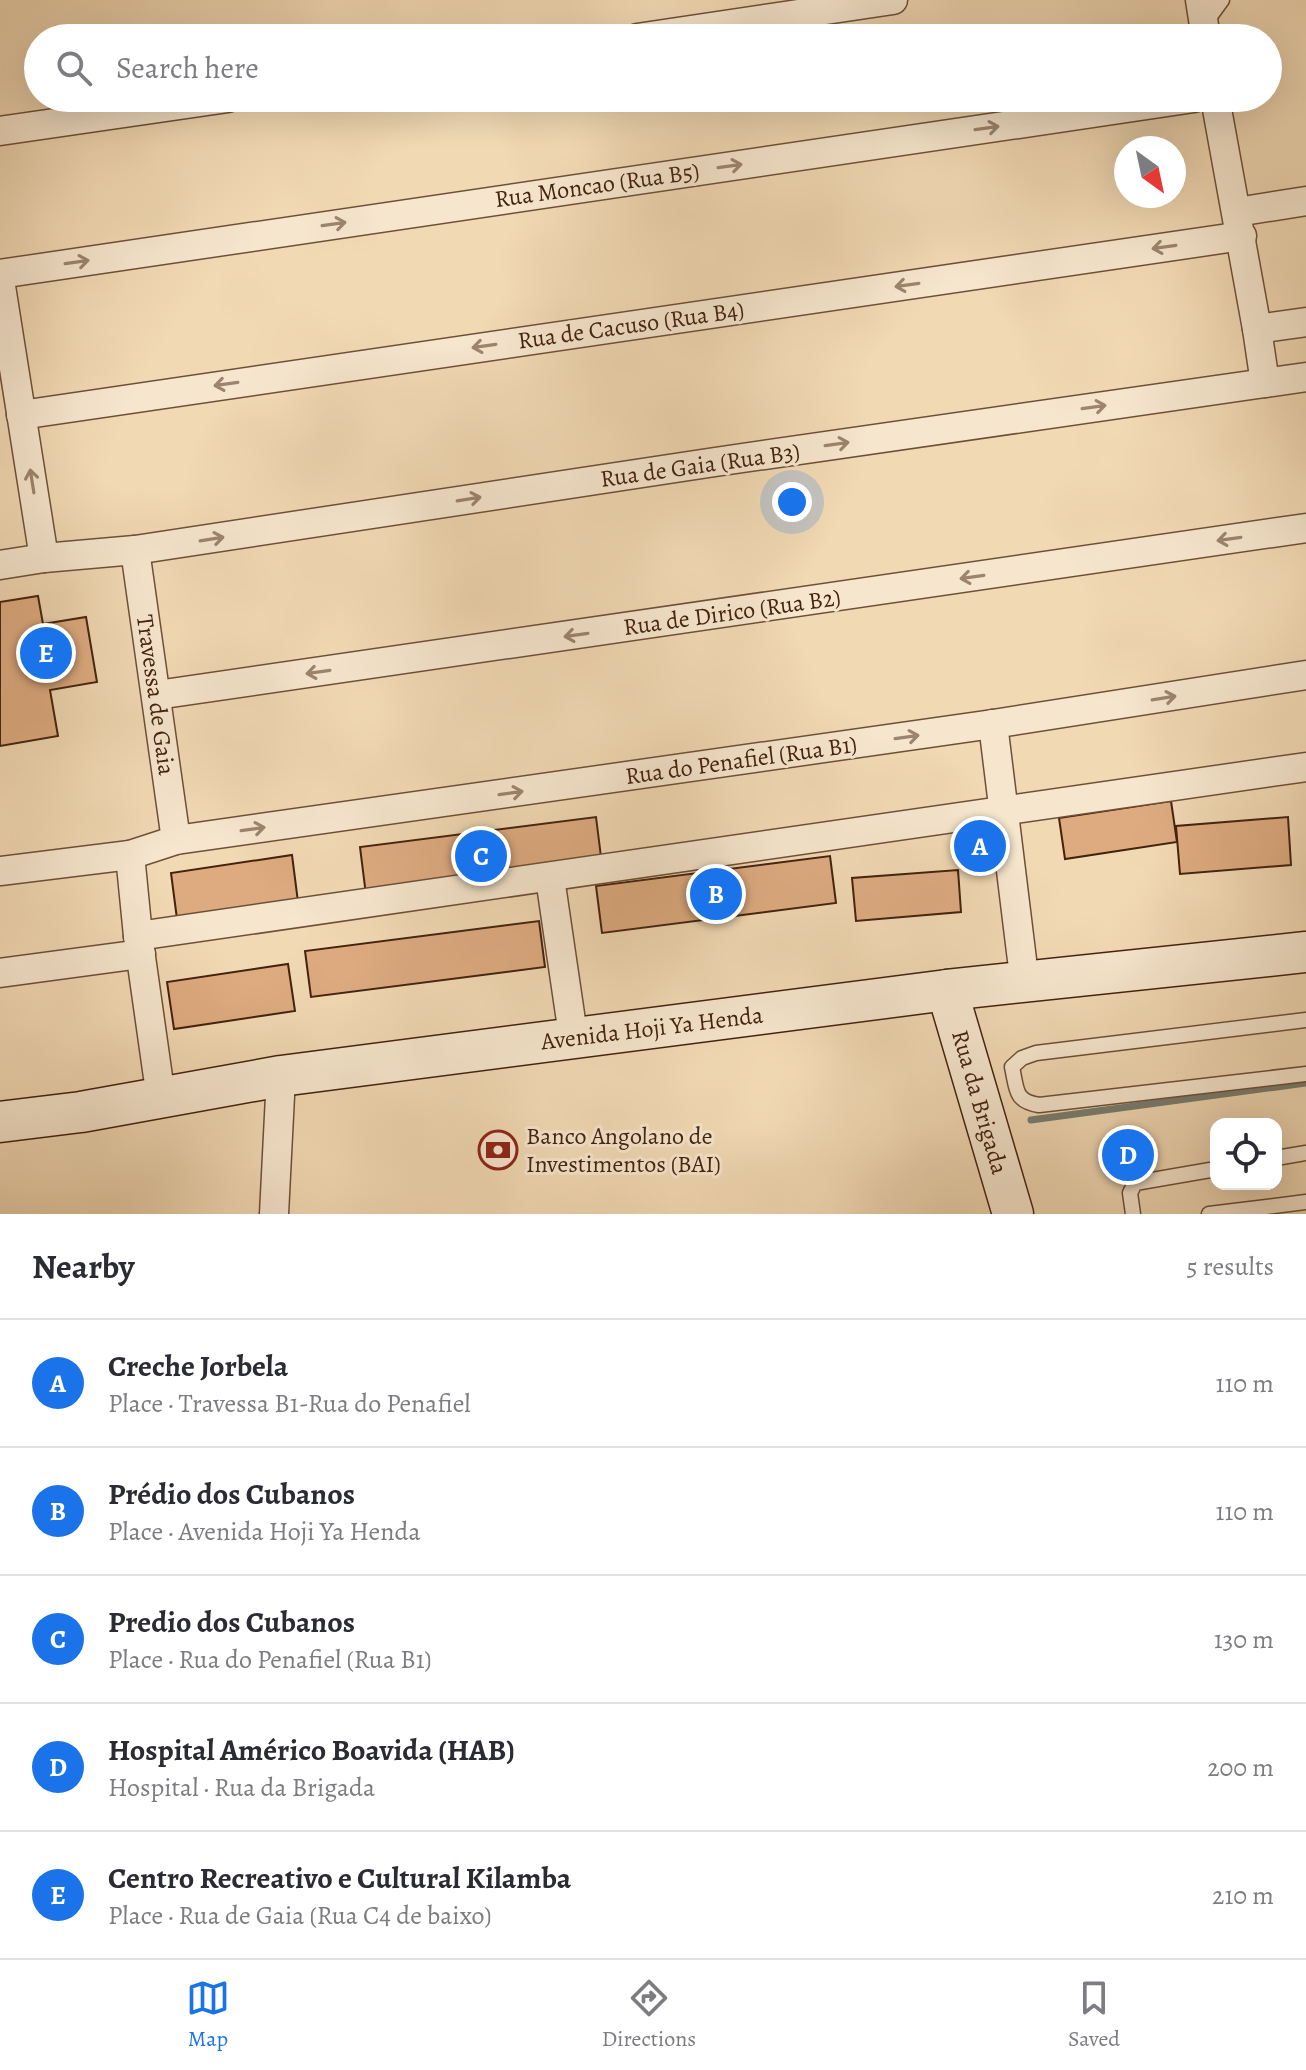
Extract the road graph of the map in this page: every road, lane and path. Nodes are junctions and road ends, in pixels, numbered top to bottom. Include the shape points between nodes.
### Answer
1 (893, 0) edge
2 (1222, 0) edge
3 (1203, 21) edge
4 (731, 24) edge
5 (131, 112) edge
6 (1099, 112) edge
7 (1218, 112) edge
8 (0, 131) edge
9 (1306, 201) edge
10 (1239, 224) junction
11 (0, 274) edge
12 (0, 280) edge
13 (1306, 322) edge
14 (1257, 329) junction
15 (1306, 377) edge
16 (1265, 383) junction
17 (21, 415) junction
18 (1306, 528) edge
19 (135, 550) junction
20 (44, 558) junction
21 (0, 565) edge
22 (1306, 675) edge
23 (157, 695) junction
24 (993, 724) junction
25 (1306, 767) edge
26 (1004, 812) junction
27 (176, 840) junction
28 (130, 855) junction
29 (0, 871) edge
30 (550, 878) junction
31 (1306, 925) edge
32 (140, 945) junction
33 (1306, 952) edge
34 (1022, 960) junction
35 (0, 973) edge
36 (947, 990) junction
37 (1306, 1020) edge
38 (571, 1021) junction
39 (1306, 1074) edge
40 (281, 1076) junction
41 (158, 1077) junction
42 (0, 1095) edge
43 (0, 1122) edge
44 (1306, 1153) edge
45 (1282, 1157) edge
46 (1210, 1170) edge
47 (1306, 1202) edge
48 (274, 1214) edge
49 (1013, 1214) edge
50 (1133, 1214) edge
51 (1209, 1214) edge

1 - 4 street
2 - 3 lane
5 - 8 street
11 -> 6 street, Rua Moncao (Rua B5)
7 - 10 street
9 - 10 street, Rua de Cacuso (Rua B4)
10 - 14 street
10 -> 17 street, Rua de Cacuso (Rua B4)
12 - 17 street
13 - 14 street
14 - 16 street
15 - 16 street, Rua de Gaia (Rua B3)
19 -> 16 street, Rua de Gaia (Rua B3)
20 -> 17 street
18 -> 23 street, Rua de Dirico (Rua B2)
19 - 20 street, Rua de Gaia (Rua B3)
19 - 23 street, Travessa de Gaia
20 - 21 street, Rua de Gaia (Rua B3)
24 -> 22 street, Rua do Penafiel (Rua B1)
23 - 27 street, Travessa de Gaia
24 - 26 street
27 -> 24 street, Rua do Penafiel (Rua B1)
25 - 26 street
26 - 30 street
26 - 34 street
27 - 28 street, Rua do Penafiel (Rua B1)
28 - 29 street, Rua do Penafiel (Rua B1)
28 - 32 street
30 - 32 street
30 - 38 street
31 - 34 main road, Avenida Hoji Ya Henda
32 - 35 street
32 - 41 street
33 - 36 main road, Avenida Hoji Ya Henda
34 - 38 main road, Avenida Hoji Ya Henda
36 - 40 main road, Avenida Hoji Ya Henda
36 - 49 main road, Rua da Brigada
37 - 39 lane via 1036,1053 1012,1067 1018,1096 1039,1105
38 - 41 main road, Avenida Hoji Ya Henda
40 - 43 main road, Avenida Hoji Ya Henda
40 - 48 street
41 - 42 main road, Avenida Hoji Ya Henda
44 - 45 lane
46 - 50 lane via 1135,1183 1130,1193
47 - 51 lane

